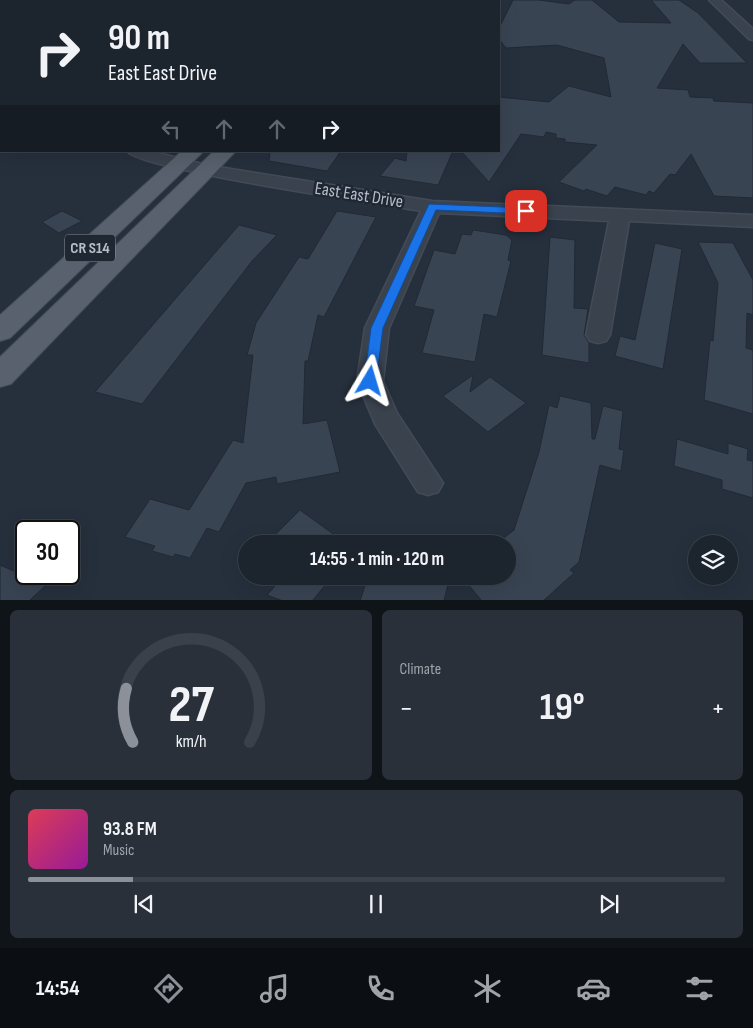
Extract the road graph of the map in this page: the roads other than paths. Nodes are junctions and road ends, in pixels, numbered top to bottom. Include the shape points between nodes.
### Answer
1 (715, 0) edge
2 (753, 36) edge
3 (137, 152) edge
4 (223, 152) edge
5 (193, 162) edge
6 (432, 206) junction
7 (620, 215) junction
8 (753, 221) edge
9 (0, 331) edge
10 (598, 336) dead end
11 (0, 376) edge
12 (428, 483) dead end

1 - 2 street
3 - 5 street, East East Drive via 154,159
4 - 5 main road, CR S14
5 - 6 street, East East Drive
5 - 9 main road, CR S14
5 - 11 main road, CR S14
6 - 7 street, East East Drive
6 - 12 street via 377,328 370,381 385,417
7 - 8 street, East East Drive
7 - 10 street

